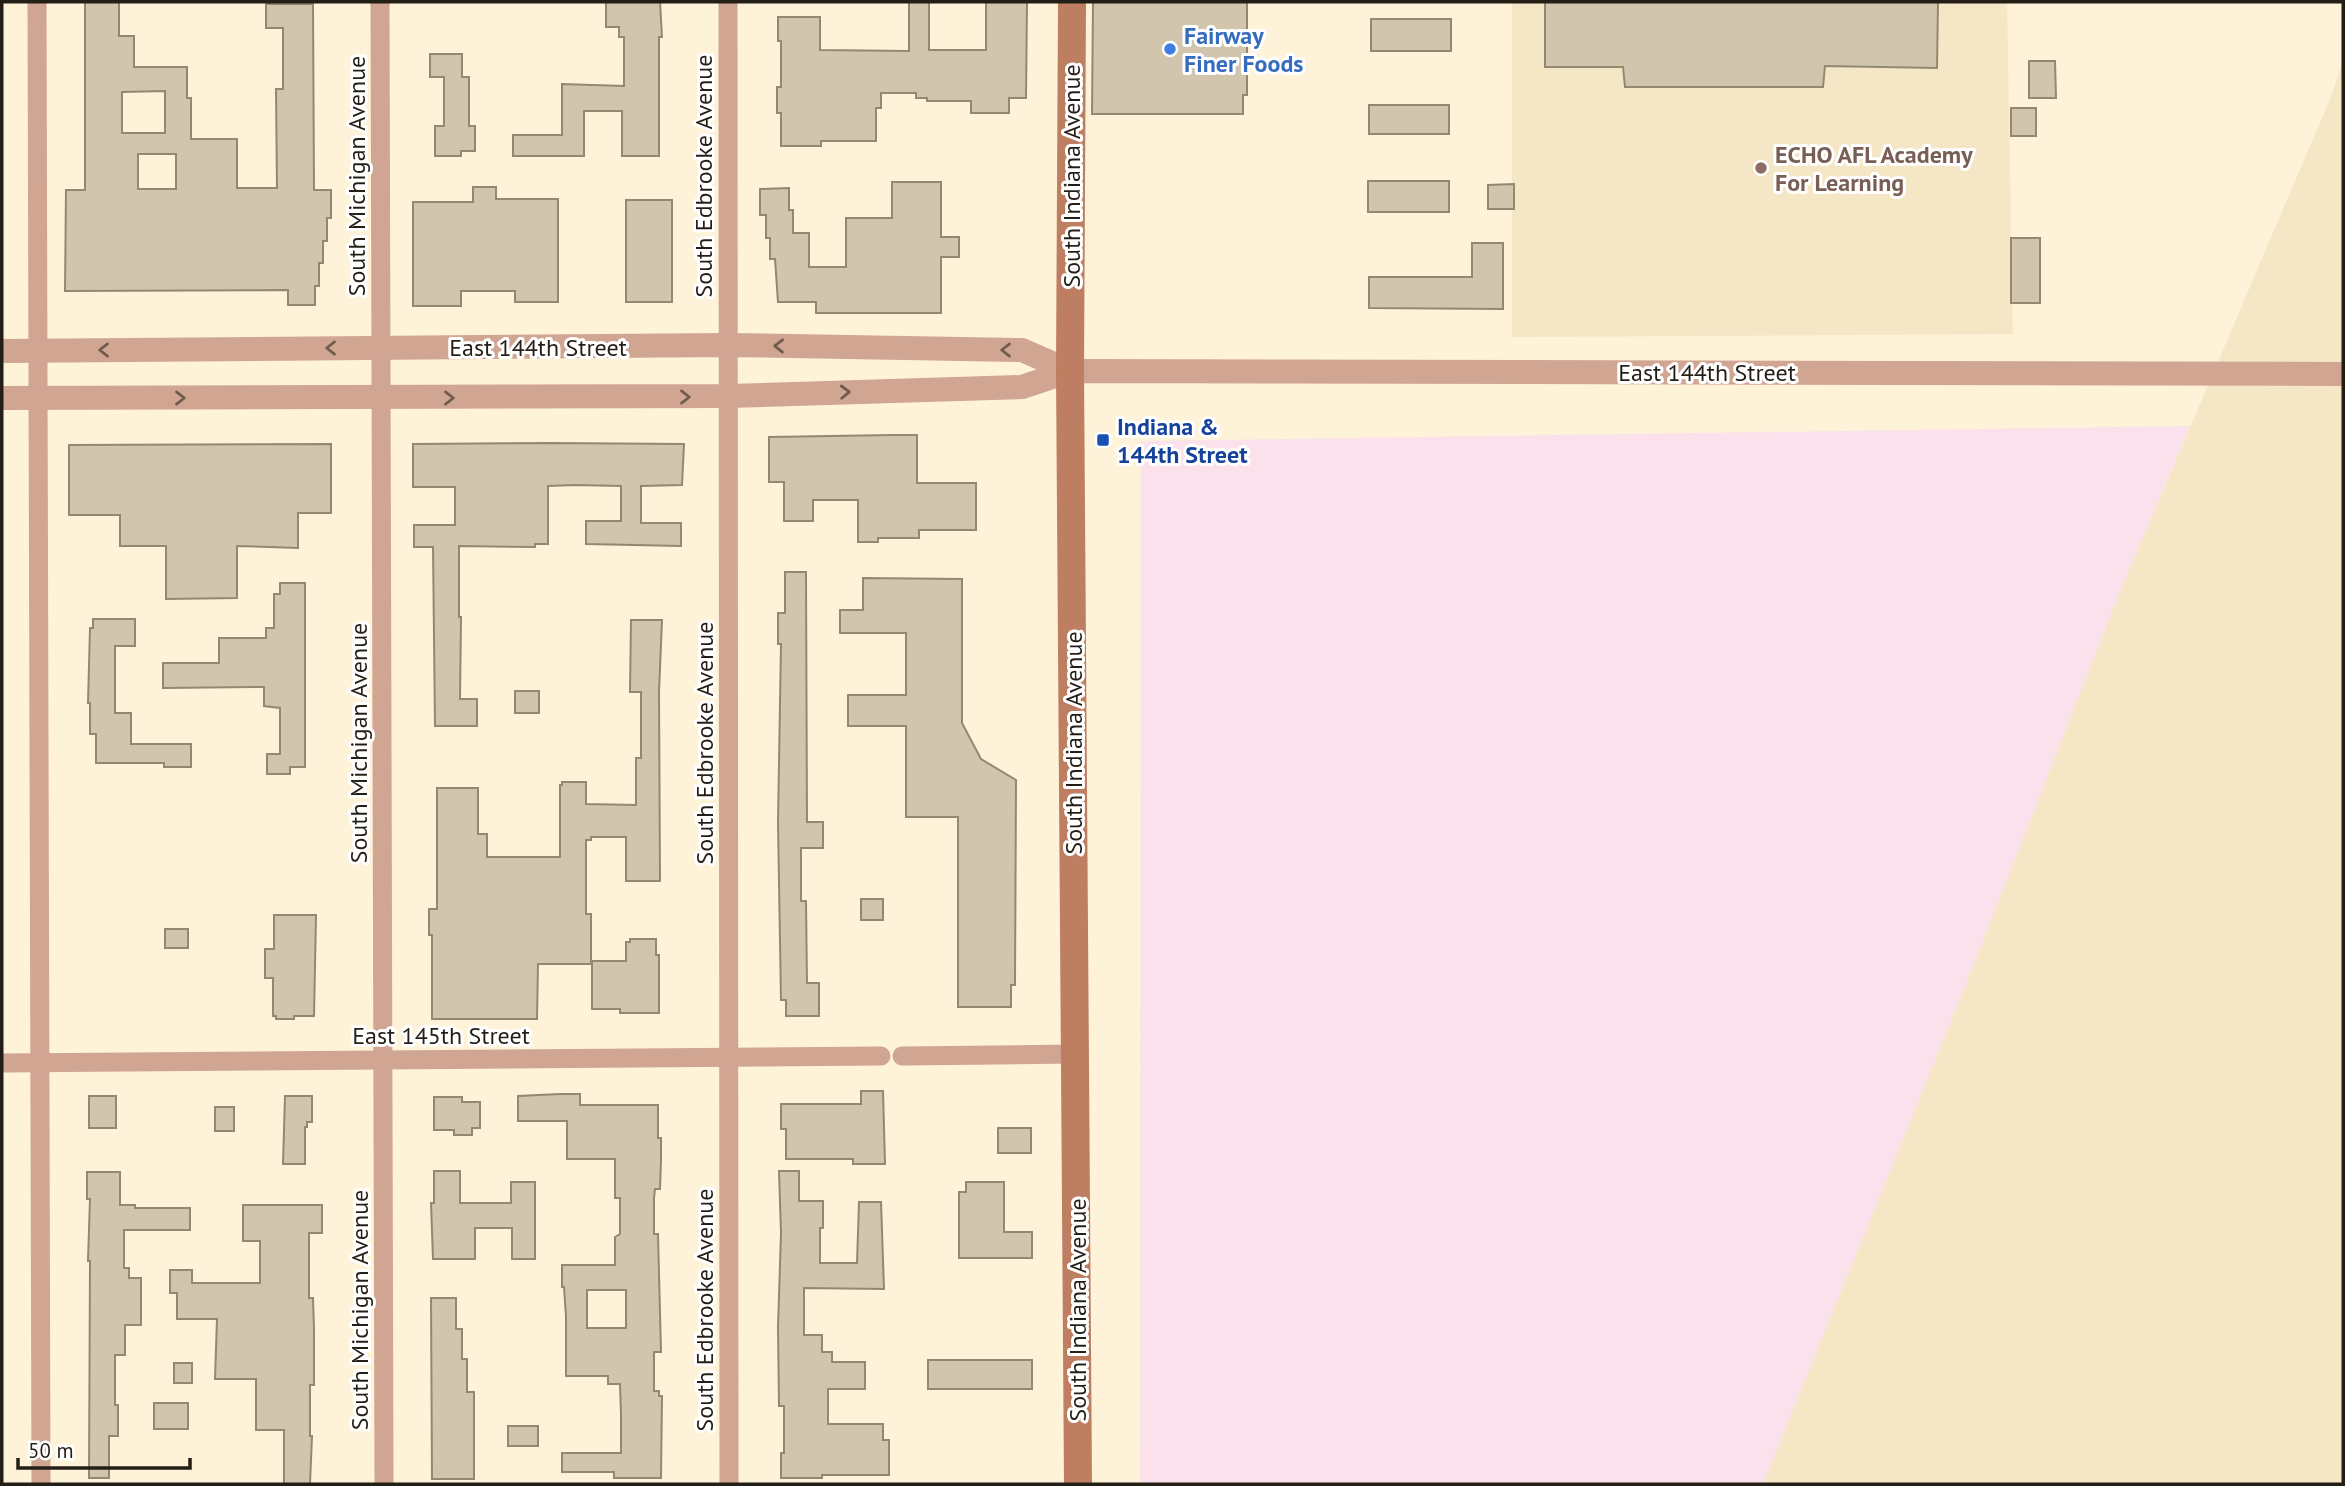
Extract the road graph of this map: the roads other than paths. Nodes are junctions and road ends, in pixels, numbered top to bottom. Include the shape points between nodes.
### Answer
1 (37, 2) edge
2 (380, 2) edge
3 (728, 2) edge
4 (1072, 2) edge
5 (728, 345) junction
6 (381, 348) junction
7 (38, 350) junction
8 (2, 351) edge
9 (1070, 370) junction
10 (2343, 374) edge
11 (728, 396) junction
12 (2, 398) edge
13 (38, 398) junction
14 (381, 398) junction
15 (1075, 1055) junction
16 (881, 1056) dead end
17 (902, 1056) dead end
18 (729, 1057) junction
19 (383, 1060) junction
20 (2, 1063) edge
21 (40, 1063) junction
22 (41, 1484) edge
23 (384, 1484) edge
24 (729, 1484) edge
25 (1078, 1484) edge

1 - 7 street
2 - 6 street, South Michigan Avenue
3 - 5 street, South Edbrooke Avenue
4 - 9 main road, South Indiana Avenue
5 - 6 street, East 144th Street
9 -> 5 street, East 144th Street via 1022,350
5 - 11 street, South Edbrooke Avenue
6 -> 7 street, East 144th Street
6 - 14 street, South Michigan Avenue
7 - 8 street, East 144th Street
7 - 13 street
9 - 10 street, East 144th Street
11 -> 9 street, East 144th Street via 1023,387
9 - 15 main road, South Indiana Avenue
14 -> 11 street, East 144th Street
11 - 18 street, South Edbrooke Avenue
12 - 13 street, East 144th Street
13 -> 14 street, East 144th Street
13 - 21 street
14 - 19 street, South Michigan Avenue
15 - 17 street
15 - 25 main road, South Indiana Avenue
16 - 18 street, East 145th Street
18 - 19 street, East 145th Street
18 - 24 street, South Edbrooke Avenue
19 - 21 street, East 145th Street
19 - 23 street, South Michigan Avenue
20 - 21 street, East 145th Street
21 - 22 street

